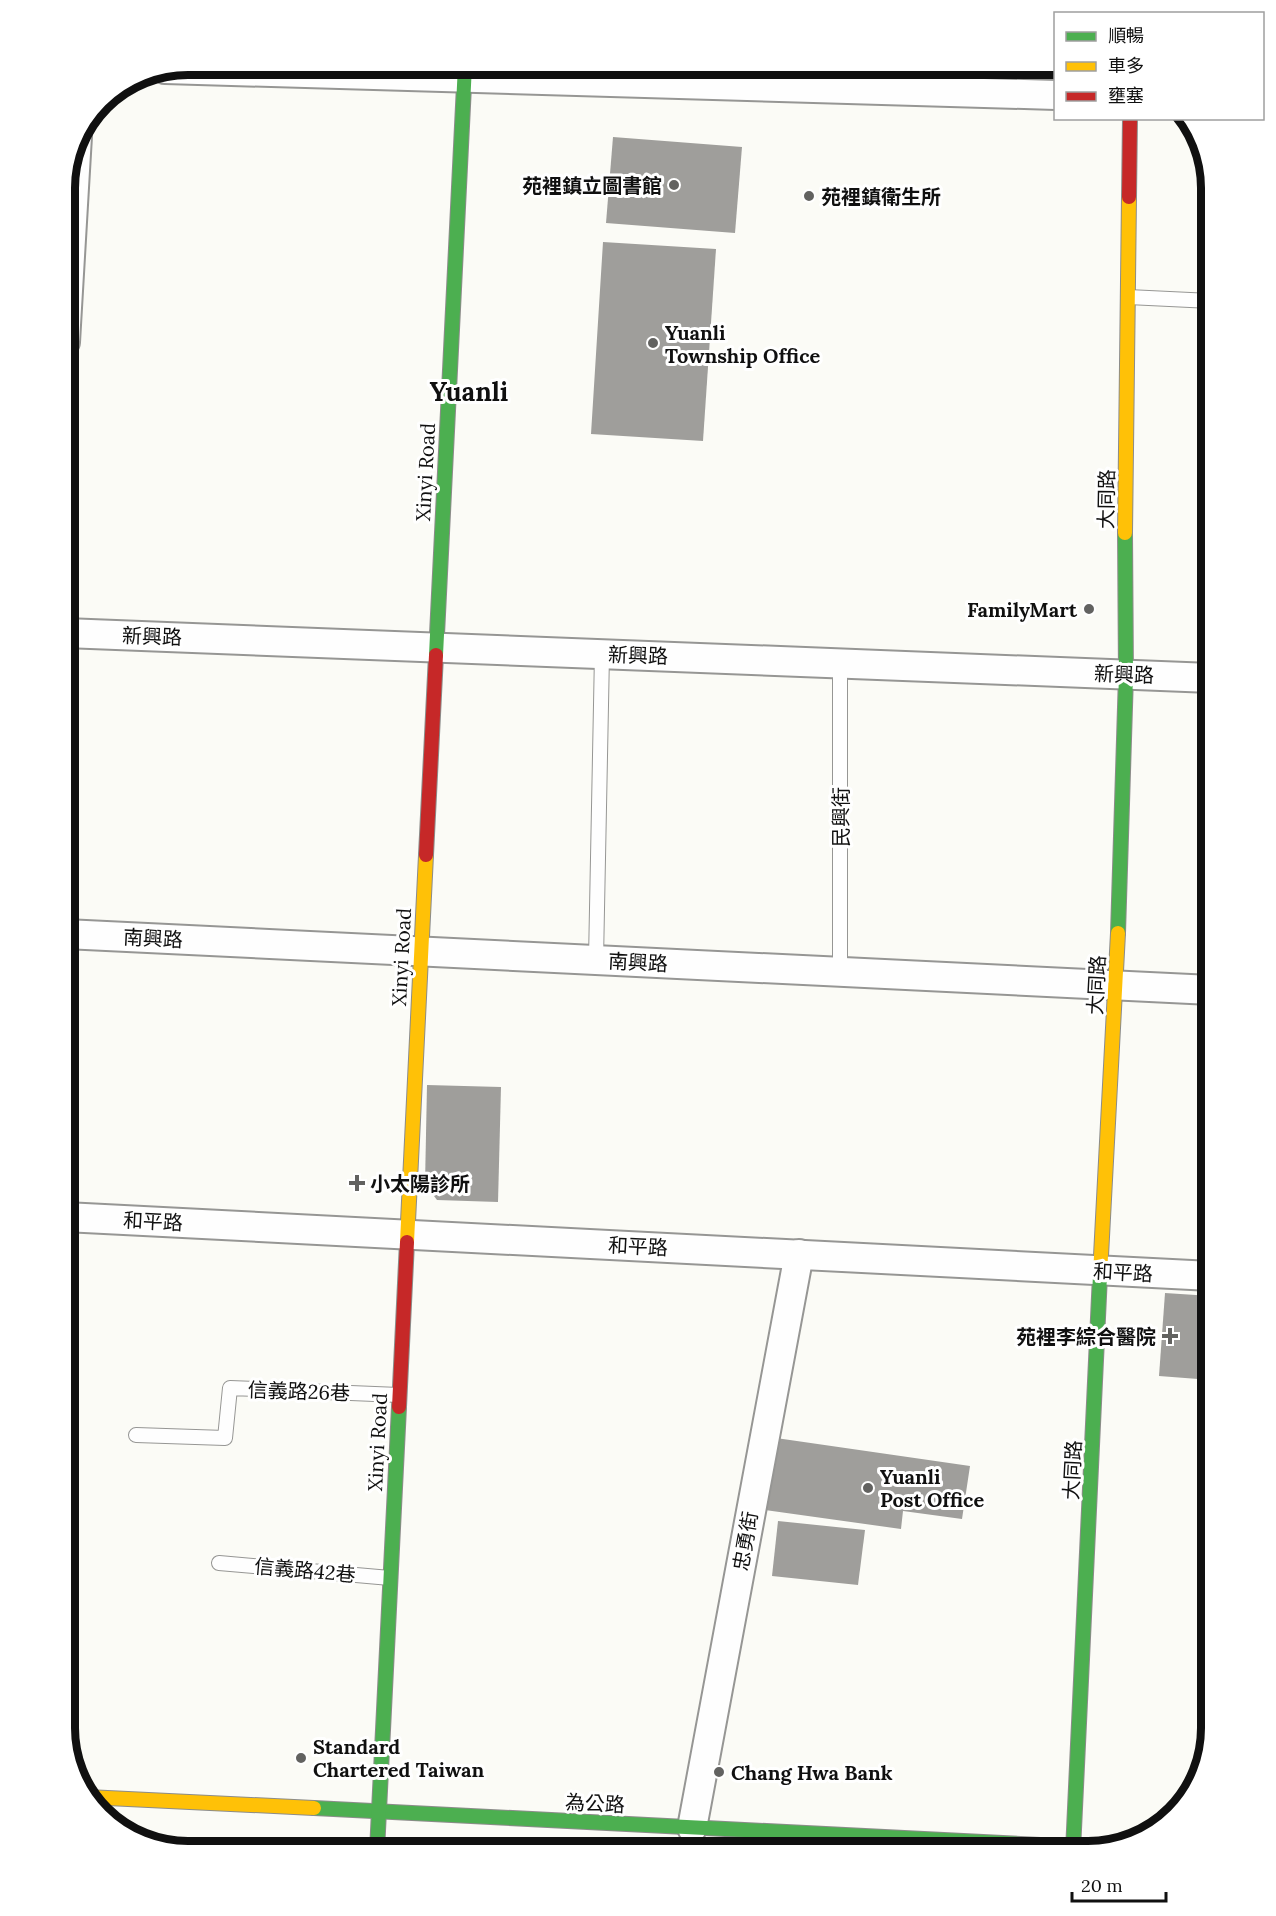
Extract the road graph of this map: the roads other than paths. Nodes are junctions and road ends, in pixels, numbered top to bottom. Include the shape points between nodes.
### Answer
1 (464, 75) edge
2 (729, 75) edge
3 (795, 76) edge
4 (1054, 95) edge
5 (1130, 120) edge
6 (1128, 297) junction
7 (1201, 300) edge
8 (75, 633) edge
9 (436, 648) junction
10 (602, 654) junction
11 (840, 663) junction
12 (1126, 675) junction
13 (1201, 678) edge
14 (75, 934) edge
15 (421, 951) junction
16 (596, 960) junction
17 (840, 971) junction
18 (1116, 985) junction
19 (1201, 989) edge
20 (75, 1218) edge
21 (407, 1235) junction
22 (798, 1254) junction
23 (1100, 1270) junction
24 (1201, 1275) edge
25 (399, 1395) junction
26 (136, 1435) dead end
27 (219, 1563) dead end
28 (390, 1578) junction
29 (99, 1798) edge
30 (379, 1811) junction
31 (692, 1828) junction
32 (378, 1841) edge
33 (928, 1841) edge
34 (1074, 1841) edge

1 - 9 street, Xinyi Road
2 - 3 street
3 - 4 street
5 - 6 street, 大同路
6 - 7 lane
6 - 12 street, 大同路
8 - 9 street, 新興路
9 - 10 street, 新興路
9 - 15 street, Xinyi Road
10 - 11 street, 新興路
10 - 16 lane
11 - 12 street, 新興路
11 - 17 lane, 民興街
12 - 13 street, 新興路
12 - 18 street, 大同路
14 - 15 street, 南興路
15 - 16 street, 南興路
15 - 21 street, Xinyi Road
16 - 17 street, 南興路
17 - 18 street, 南興路
18 - 19 street, 南興路
18 - 23 street, 大同路
20 - 21 street, 和平路
21 - 22 street, 和平路
21 - 25 street, Xinyi Road
22 - 23 street, 和平路
22 - 31 street, 忠勇街
23 - 24 street, 和平路
23 - 34 street, 大同路
25 - 26 lane, 信義路26巷 via 230,1388 225,1438
25 - 28 street, Xinyi Road
27 - 28 lane, 信義路42巷
28 - 30 street, Xinyi Road
29 - 30 street, 為公路
30 - 31 street, 為公路
30 - 32 street, Xinyi Road
31 - 33 street, 為公路

